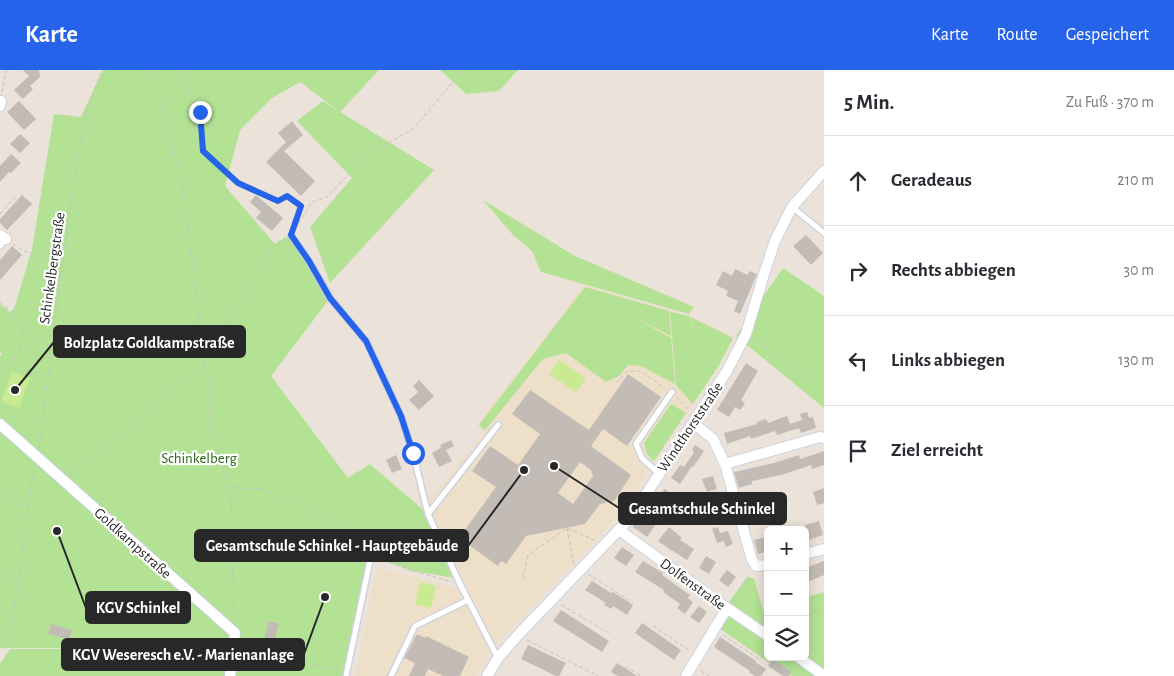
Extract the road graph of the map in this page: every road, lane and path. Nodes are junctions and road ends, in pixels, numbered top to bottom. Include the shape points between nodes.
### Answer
1 (6, 70) edge
2 (102, 70) edge
3 (152, 70) edge
4 (178, 70) edge
5 (454, 70) edge
6 (464, 70) edge
7 (459, 75) junction
8 (0, 103) edge
9 (824, 171) edge
10 (17, 195) dead end
11 (792, 208) junction
12 (0, 214) edge
13 (824, 233) edge
14 (291, 235) junction
15 (2, 240) edge
16 (62, 263) junction
17 (0, 302) edge
18 (24, 330) junction
19 (746, 334) junction
20 (52, 347) junction
21 (204, 362) junction
22 (0, 373) edge
23 (616, 383) dead end
24 (824, 389) edge
25 (672, 392) junction
26 (694, 420) junction
27 (0, 424) edge
28 (498, 425) dead end
29 (824, 438) edge
30 (38, 459) junction
31 (725, 464) junction
32 (59, 465) dead end
33 (659, 474) junction
34 (229, 486) junction
35 (0, 492) edge
36 (28, 512) junction
37 (428, 514) junction
38 (567, 528) junction
39 (619, 530) junction
40 (604, 545) junction
41 (824, 549) edge
42 (809, 553) edge
43 (371, 556) junction
44 (756, 566) junction
45 (764, 566) edge
46 (579, 572) junction
47 (0, 573) edge
48 (523, 578) dead end
49 (460, 584) junction
50 (17, 587) junction
51 (551, 599) junction
52 (468, 600) junction
53 (633, 603) dead end
54 (727, 608) junction
55 (824, 610) edge
56 (809, 612) edge
57 (653, 626) dead end
58 (714, 629) junction
59 (235, 633) junction
60 (609, 633) dead end
61 (764, 633) edge
62 (518, 635) junction
63 (0, 645) edge
64 (764, 654) edge
65 (697, 656) junction
66 (498, 658) junction
67 (803, 661) edge
68 (625, 668) dead end
69 (347, 673) edge
70 (230, 676) edge
71 (391, 676) edge
72 (487, 676) edge
73 (598, 676) edge
74 (642, 676) edge
75 (686, 676) edge
76 (824, 676) edge

1 - 8 path
2 - 16 path, Schinkelbergstraße via 88,105
3 - 21 path via 184,186
4 - 14 path via 200,112 203,151 238,183 278,201 287,196 301,206
5 - 7 path
6 - 7 path
7 - 14 path via 413,128 367,155 327,197 312,202
9 - 11 street, Windthorststraße
10 - 12 path
11 - 13 lane
11 - 19 street, Windthorststraße via 775,241
14 - 21 path via 275,244
14 - 37 lane via 330,298 366,341 401,416
15 - 16 path
16 - 20 path, Schinkelbergstraße
17 - 18 path via 12,312
18 - 20 path
18 - 22 path via 19,352
19 - 24 path
19 - 26 street, Windthorststraße via 728,370
20 - 30 path, Schinkelbergstraße
21 - 32 path via 73,474
21 - 34 path via 211,381 210,427
23 - 25 path via 628,371 640,371
25 - 26 path
25 - 33 lane via 636,444 642,458
26 - 31 street via 713,439
26 - 33 street, Windthorststraße
27 - 30 street, Goldkampstraße
28 - 37 lane
29 - 31 street
30 - 36 path, Schinkelbergstraße via 33,467
30 - 59 street, Goldkampstraße
31 - 44 street
33 - 39 street, Windthorststraße
34 - 43 path via 260,489 307,508 355,533
34 - 59 path
35 - 36 path
36 - 50 path, Schinkelbergstraße
37 - 49 lane
38 - 40 path
38 - 46 path
38 - 48 path via 528,555
39 - 40 street, Windthorststraße
39 - 54 street, Dolfenstraße
40 - 46 street, Windthorststraße
41 - 42 street
43 - 49 path
43 - 69 lane
44 - 45 street
44 - 54 path
46 - 51 street, Windthorststraße
46 - 53 path
47 - 50 path
49 - 52 lane
50 - 63 path, Schinkelbergstraße via 12,624
51 - 60 path
51 - 62 street, Windthorststraße
52 - 66 lane
52 - 71 lane via 416,626
54 - 58 street
54 - 61 street, Dolfenstraße
55 - 56 path
57 - 65 path
58 - 64 path via 759,659
58 - 65 street
59 - 69 path via 254,653
59 - 70 street
62 - 66 street, Windthorststraße
62 - 73 path
65 - 75 street
66 - 72 street, Windthorststraße
67 - 76 street
68 - 74 path

